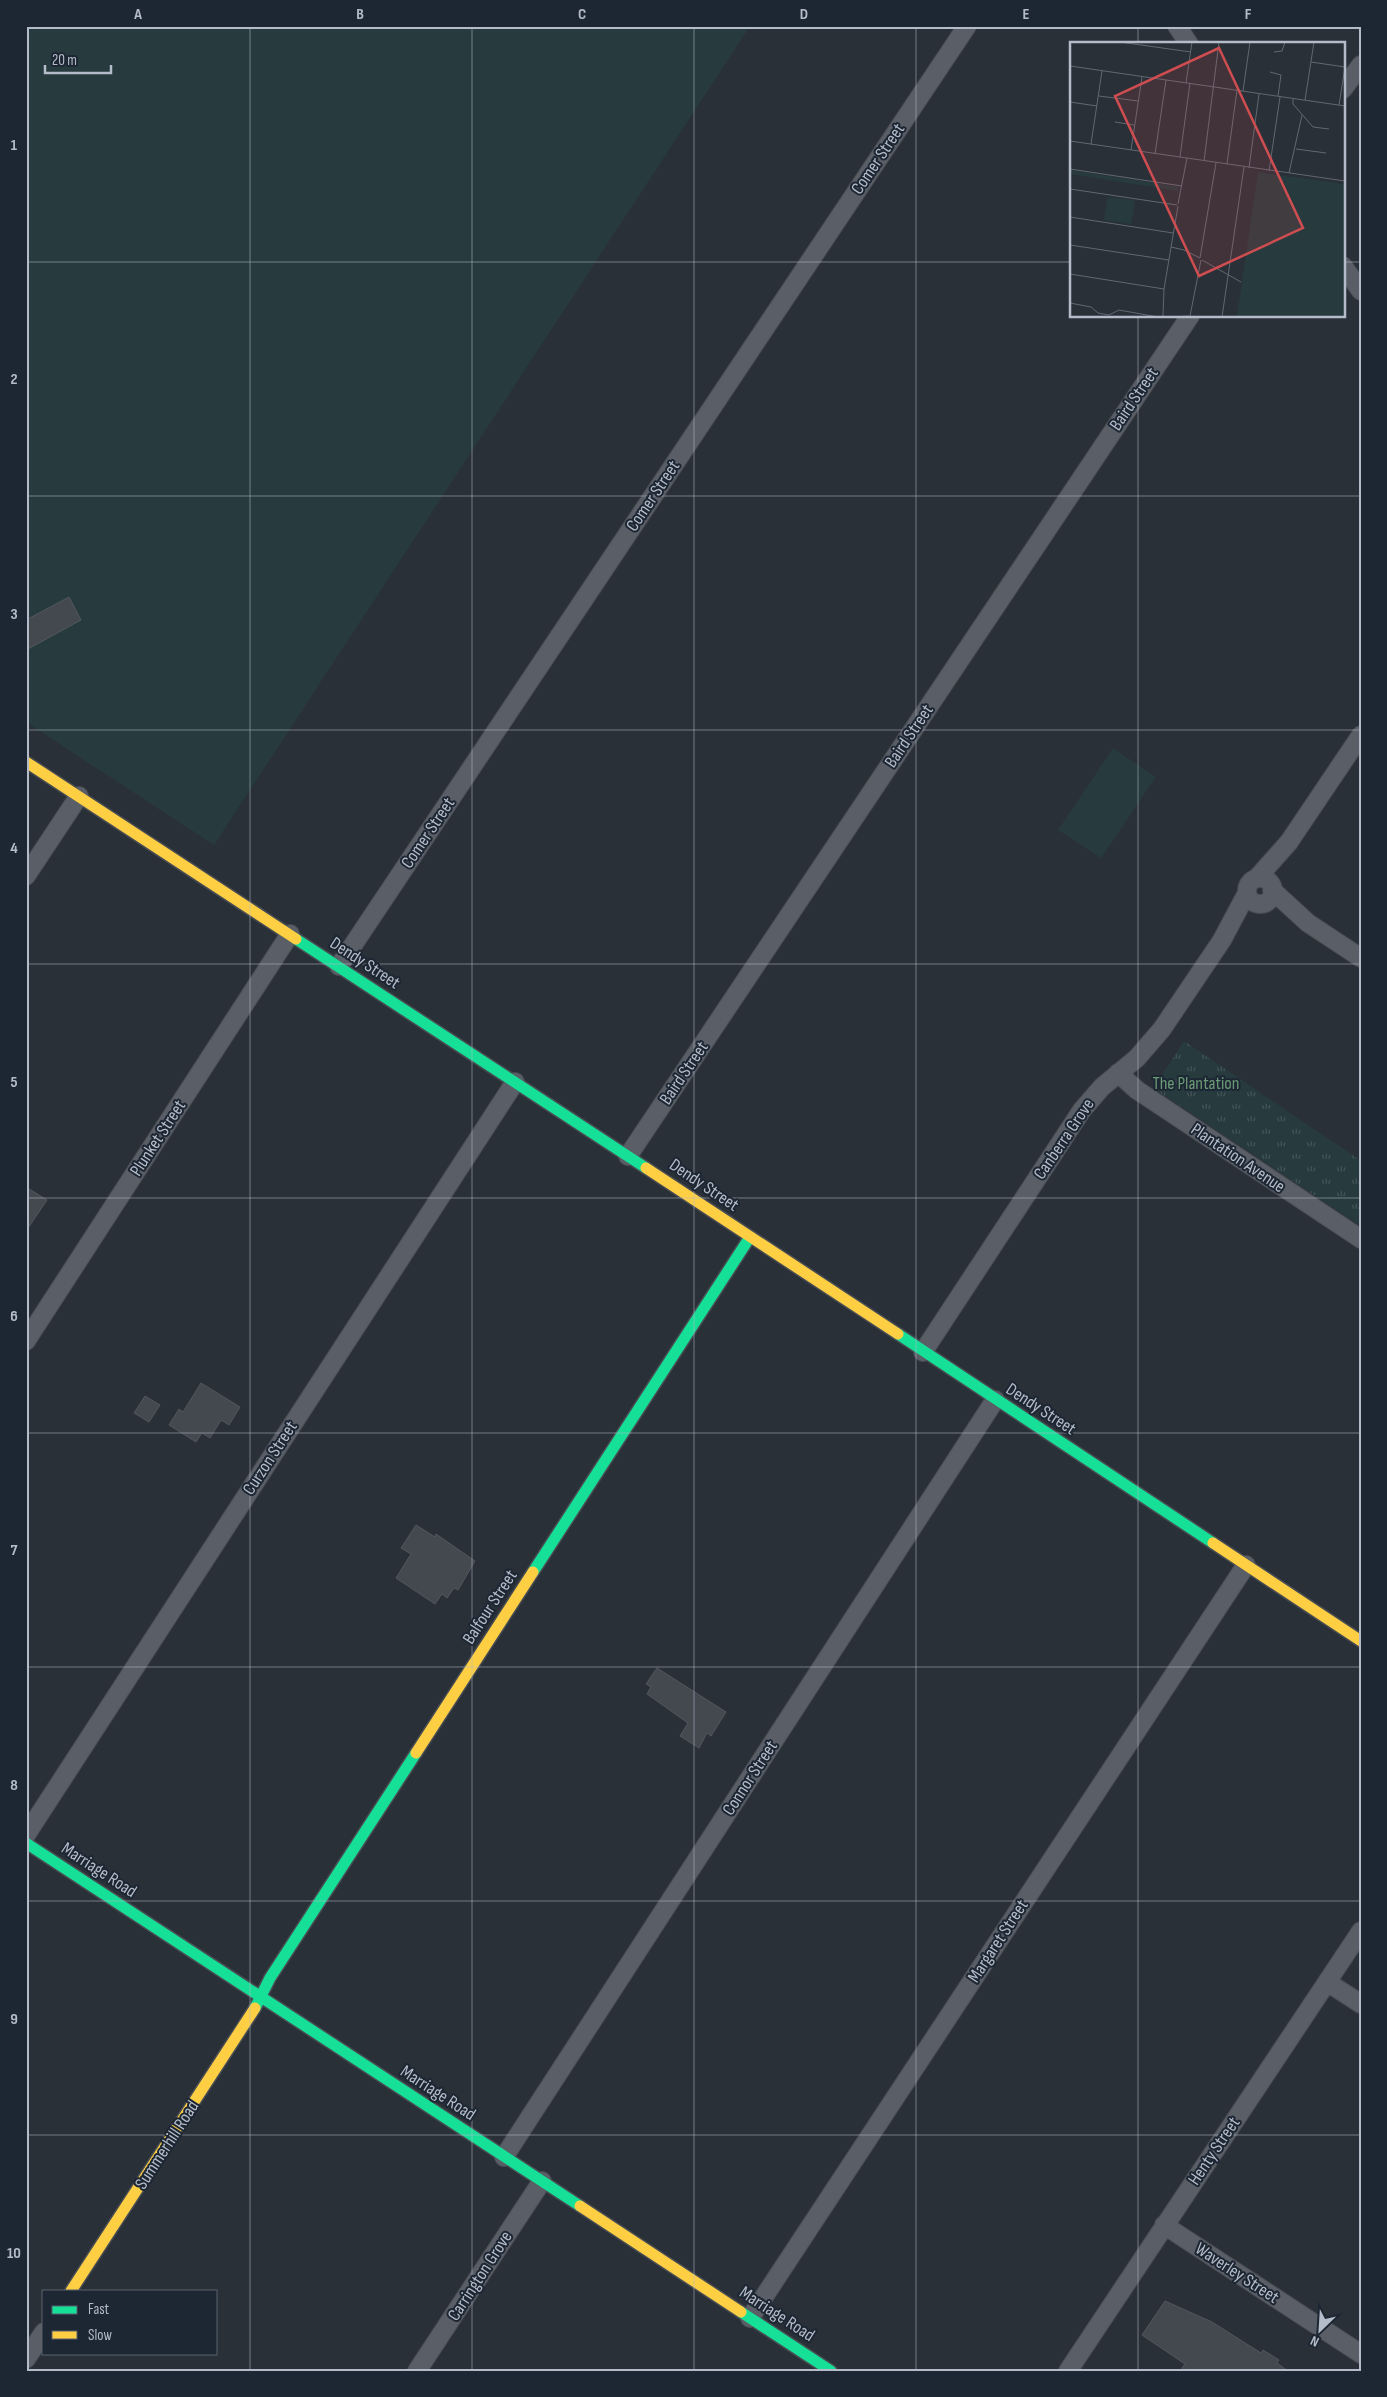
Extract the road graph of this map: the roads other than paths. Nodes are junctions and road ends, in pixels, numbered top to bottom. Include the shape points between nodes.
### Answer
1 (967, 26) edge
2 (1177, 26) edge
3 (1188, 42) edge
4 (1361, 65) edge
5 (1344, 89) edge
6 (1344, 267) edge
7 (1361, 292) edge
8 (1189, 318) edge
9 (1361, 735) edge
10 (26, 762) edge
11 (79, 796) junction
12 (26, 876) edge
13 (1267, 884) junction
14 (1256, 900) junction
15 (1308, 923) junction
16 (290, 934) junction
17 (1361, 958) edge
18 (339, 966) junction
19 (1118, 1073) junction
20 (515, 1082) junction
21 (628, 1156) junction
22 (750, 1237) junction
23 (1361, 1239) edge
24 (26, 1341) edge
25 (923, 1352) junction
26 (996, 1400) junction
27 (1246, 1565) junction
28 (1361, 1641) edge
29 (26, 1835) edge
30 (26, 1843) edge
31 (1361, 1931) edge
32 (1327, 1982) junction
33 (261, 1998) junction
34 (1361, 2004) edge
35 (504, 2157) junction
36 (542, 2181) junction
37 (1164, 2225) junction
38 (72, 2290) edge
39 (750, 2318) junction
40 (42, 2335) edge
41 (1361, 2354) edge
42 (26, 2359) edge
43 (417, 2371) edge
44 (831, 2371) edge
45 (1068, 2371) edge

1 - 18 street, Comer Street
2 - 3 street
4 - 5 street
6 - 7 street
8 - 21 street, Baird Street
9 - 13 street via 1289,842
10 - 11 street, Dendy Street
11 - 12 street
11 - 16 street, Dendy Street
13 - 14 street via 1271,897
13 - 14 street via 1250,882
13 - 15 street
14 - 15 street
14 - 19 street, Canberra Grove via 1222,940 1149,1046
15 - 17 street
16 - 18 street, Dendy Street
16 - 24 street, Plunket Street
18 - 20 street, Dendy Street
19 - 23 street, Plantation Avenue via 1137,1090
19 - 25 street, Canberra Grove via 1091,1097
20 - 21 street, Dendy Street
20 - 29 street, Curzon Street
21 - 22 street, Dendy Street
22 - 25 street, Dendy Street
22 - 33 street, Balfour Street via 275,1971
25 - 26 street, Dendy Street
26 - 27 street, Dendy Street
26 - 35 street, Connor Street
27 - 28 street, Dendy Street
27 - 39 street, Margaret Street
30 - 33 street, Marriage Road
31 - 32 street, Henty Street
32 - 34 street
32 - 37 street, Henty Street
33 - 35 street, Marriage Road
33 - 38 street, Summerhill Road
35 - 36 street, Marriage Road
36 - 39 street, Marriage Road
36 - 43 street, Carrington Grove
37 - 41 street, Waverley Street
37 - 45 street, Henty Street
39 - 44 street, Marriage Road
40 - 42 street

